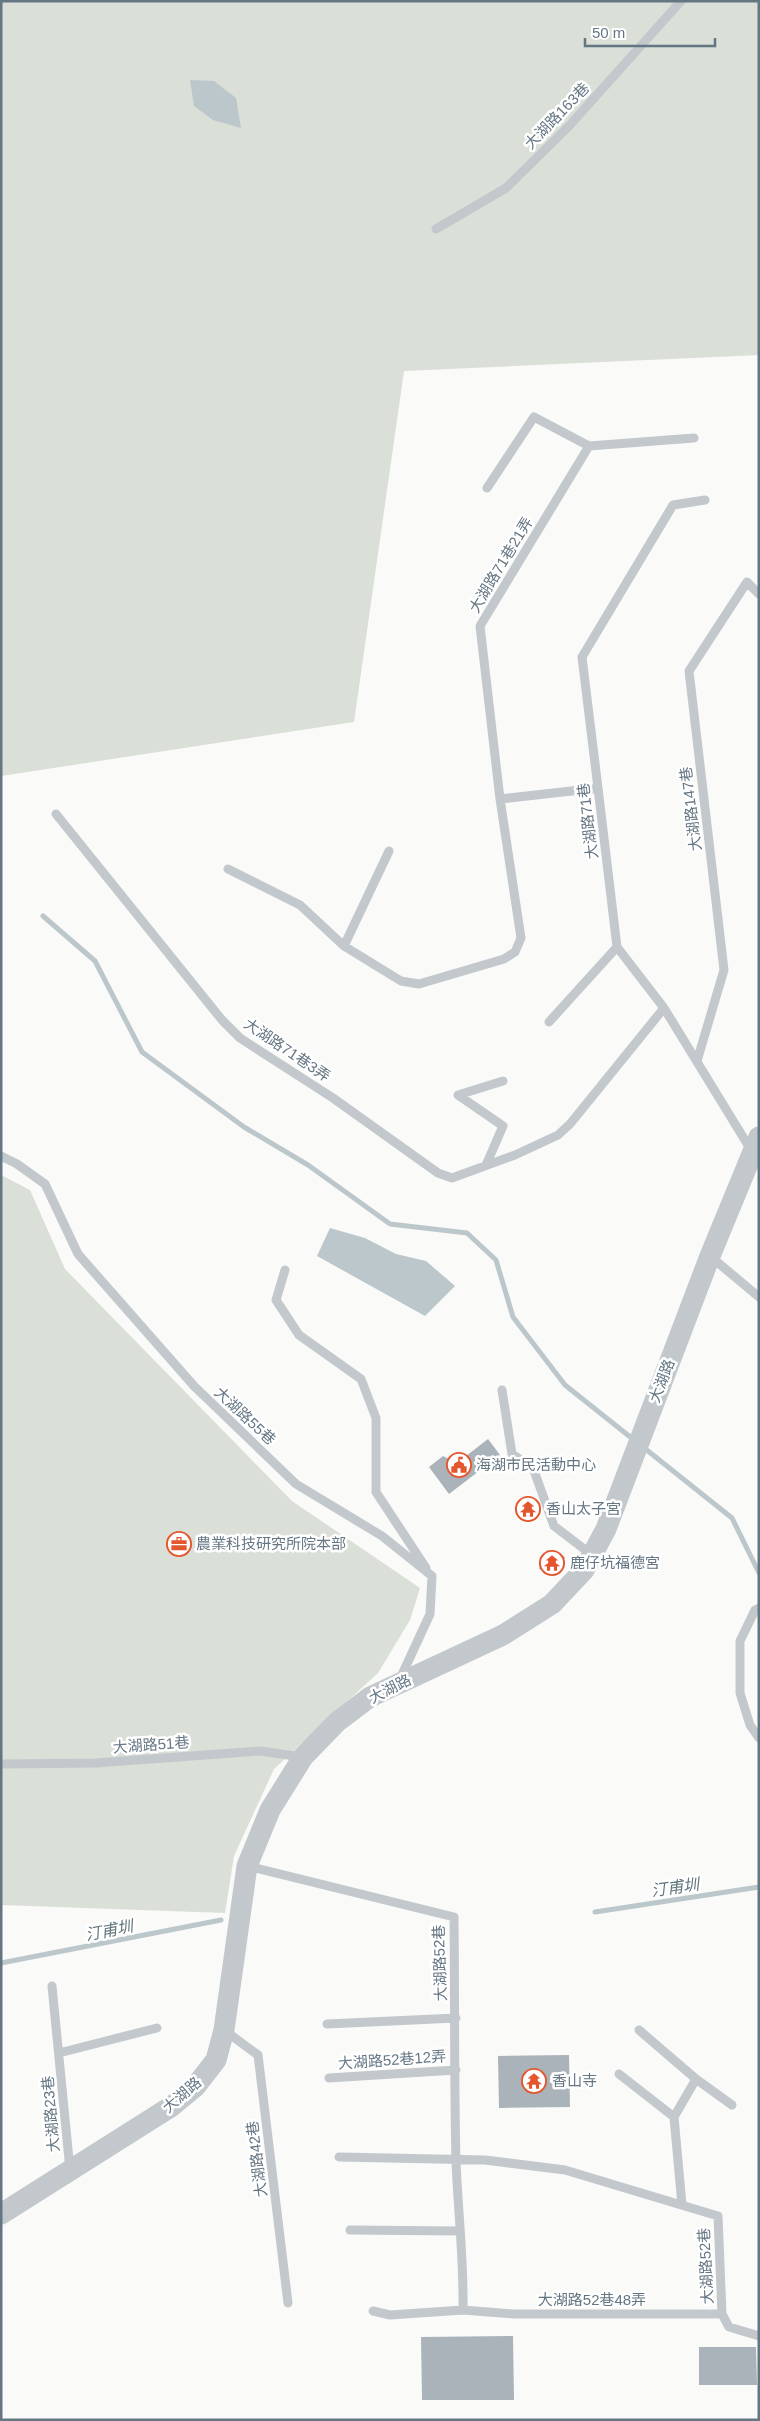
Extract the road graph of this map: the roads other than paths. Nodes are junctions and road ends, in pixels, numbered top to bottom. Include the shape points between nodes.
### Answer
1 (681, 1) edge
2 (436, 229) dead end
3 (694, 438) dead end
4 (589, 446) junction
5 (487, 488) dead end
6 (705, 500) dead end
7 (759, 594) edge
8 (598, 788) junction
9 (500, 799) junction
10 (56, 814) dead end
11 (389, 851) dead end
12 (228, 869) dead end
13 (344, 946) junction
14 (618, 947) junction
15 (664, 1008) junction
16 (549, 1022) dead end
17 (697, 1061) junction
18 (503, 1081) dead end
19 (755, 1143) edge
20 (1, 1156) edge
21 (486, 1165) junction
22 (710, 1256) junction
23 (285, 1270) dead end
24 (759, 1297) edge
25 (502, 1390) dead end
26 (592, 1555) junction
27 (432, 1576) junction
28 (759, 1608) edge
29 (398, 1684) junction
30 (759, 1738) edge
31 (303, 1757) junction
32 (1, 1764) edge
33 (247, 1866) junction
34 (52, 1986) dead end
35 (456, 2018) junction
36 (326, 2024) dead end
37 (156, 2028) dead end
38 (224, 2030) junction
39 (639, 2030) dead end
40 (59, 2053) junction
41 (456, 2070) junction
42 (620, 2074) dead end
43 (329, 2078) dead end
44 (696, 2079) junction
45 (732, 2105) dead end
46 (674, 2116) junction
47 (339, 2158) dead end
48 (456, 2159) junction
49 (70, 2172) junction
50 (682, 2205) junction
51 (1, 2214) edge
52 (350, 2230) dead end
53 (459, 2231) junction
54 (288, 2303) dead end
55 (463, 2310) junction
56 (373, 2311) dead end
57 (722, 2314) junction
58 (759, 2336) edge

1 - 2 lane, 大湖路163巷 via 569,126 506,188
3 - 4 lane
4 - 5 lane via 534,417
4 - 9 lane, 大湖路71巷21弄 via 480,626
6 - 8 lane, 大湖路71巷 via 673,505 582,656
7 - 17 lane, 大湖路147巷 via 747,582 689,672 724,970
8 - 9 lane
8 - 14 lane, 大湖路71巷
9 - 13 lane, 大湖路71巷21弄 via 521,938 515,952 504,959 419,984 401,981
10 - 21 lane, 大湖路71巷3弄 via 240,1038 333,1098 438,1174 452,1178
11 - 13 lane
12 - 13 lane, 大湖路71巷21弄 via 300,905
14 - 15 lane, 大湖路71巷
14 - 16 lane
15 - 17 lane, 大湖路71巷
15 - 21 lane, 大湖路71巷3弄 via 558,1135
17 - 19 lane, 大湖路71巷
18 - 21 lane via 458,1095 503,1126
19 - 22 street, 大湖路
20 - 27 lane, 大湖路55巷 via 45,1184 78,1254 194,1386 296,1484 382,1536
22 - 24 lane
22 - 26 street, 大湖路 via 606,1528
23 - 27 lane via 276,1300 300,1334 361,1379 376,1418 376,1492
25 - 26 lane via 512,1454 533,1468 554,1526
26 - 29 street, 大湖路 via 584,1570 552,1604 503,1634
27 - 29 lane via 430,1614
28 - 30 lane via 740,1641 740,1693 750,1725
29 - 31 street, 大湖路 via 370,1697 337,1722
31 - 32 lane, 大湖路51巷 via 260,1751 96,1763
31 - 33 street, 大湖路 via 270,1810
33 - 35 lane, 大湖路52巷 via 454,1918
33 - 38 street, 大湖路
34 - 40 lane, 大湖路23巷
35 - 36 lane
35 - 41 lane, 大湖路52巷
37 - 40 lane, 大湖路23巷
38 - 49 street, 大湖路 via 216,2060 195,2087 172,2106
38 - 54 lane, 大湖路42巷 via 258,2055
39 - 44 lane
40 - 49 lane, 大湖路23巷
41 - 43 lane, 大湖路52巷12弄
41 - 48 lane, 大湖路52巷
42 - 46 lane
44 - 45 lane
44 - 46 lane
46 - 50 lane
47 - 48 lane
48 - 50 lane, 大湖路52巷 via 564,2170
48 - 53 lane, 大湖路52巷
49 - 51 street, 大湖路
50 - 57 lane, 大湖路52巷 via 718,2216
52 - 53 lane
53 - 55 lane, 大湖路52巷 via 464,2273
55 - 56 lane, 大湖路52巷48弄 via 390,2315
55 - 57 lane, 大湖路52巷48弄 via 513,2314
57 - 58 lane via 729,2327

